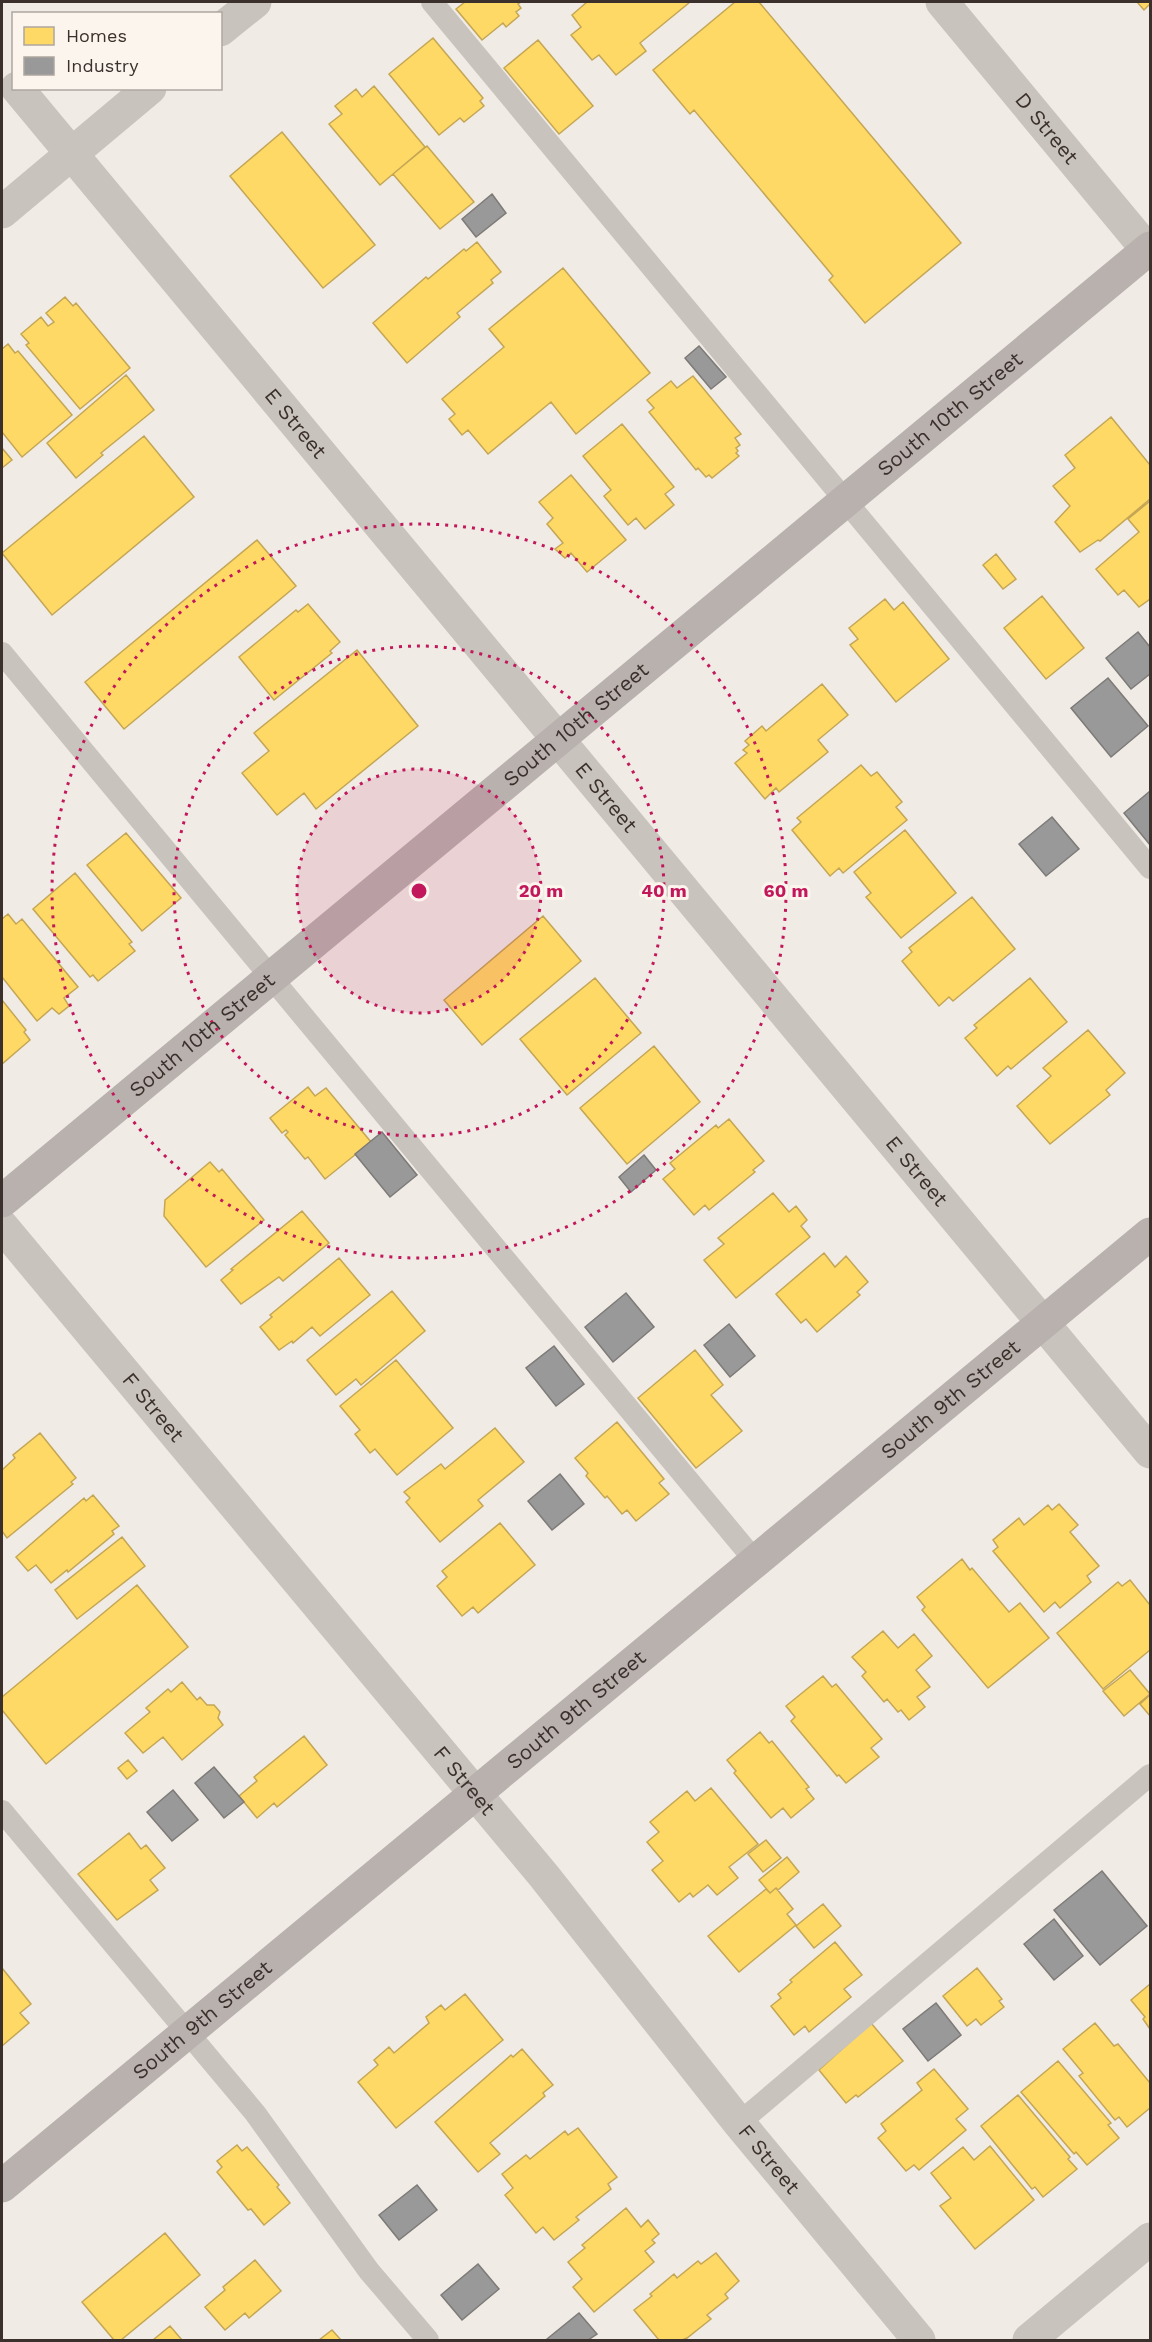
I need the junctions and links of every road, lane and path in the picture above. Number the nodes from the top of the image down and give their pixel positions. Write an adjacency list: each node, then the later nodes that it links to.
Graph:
1 (255, 2): 4 (street)
2 (432, 2): 12 (lane)
3 (942, 2): 11 (street, D Street)
4 (222, 28)
5 (2, 70): 6 (street)
6 (12, 82)
7 (19, 90): 9 (street, E Street)
8 (148, 90): 9 (street)
9 (71, 154): 10 (street); 14 (street, E Street)
10 (2, 212)
11 (1150, 250): 12 (main road, South 10th Street)
12 (846, 501): 14 (main road, South 10th Street); 15 (lane)
13 (2, 653): 16 (lane)
14 (557, 740): 16 (main road, South 10th Street); 20 (street, E Street)
15 (1150, 868)
16 (272, 978): 17 (main road, South 10th Street); 22 (lane)
17 (2, 1201)
18 (2, 1226): 24 (street, F Street)
19 (1150, 1234): 20 (main road, South 9th Street)
20 (1043, 1323): 21 (street, E Street); 22 (main road, South 9th Street)
21 (1150, 1452)
22 (756, 1562): 24 (main road, South 9th Street)
23 (1150, 1774): 27 (lane)
24 (476, 1794): 26 (main road, South 9th Street); 27 (street, F Street)
25 (2, 1811): 26 (lane)
26 (187, 2033): 28 (main road, South 9th Street); 30 (lane)
27 (739, 2123): 31 (street, F Street)
28 (2, 2186)
29 (1150, 2240): 32 (street)
30 (428, 2340)
31 (919, 2340)
32 (1029, 2340)

